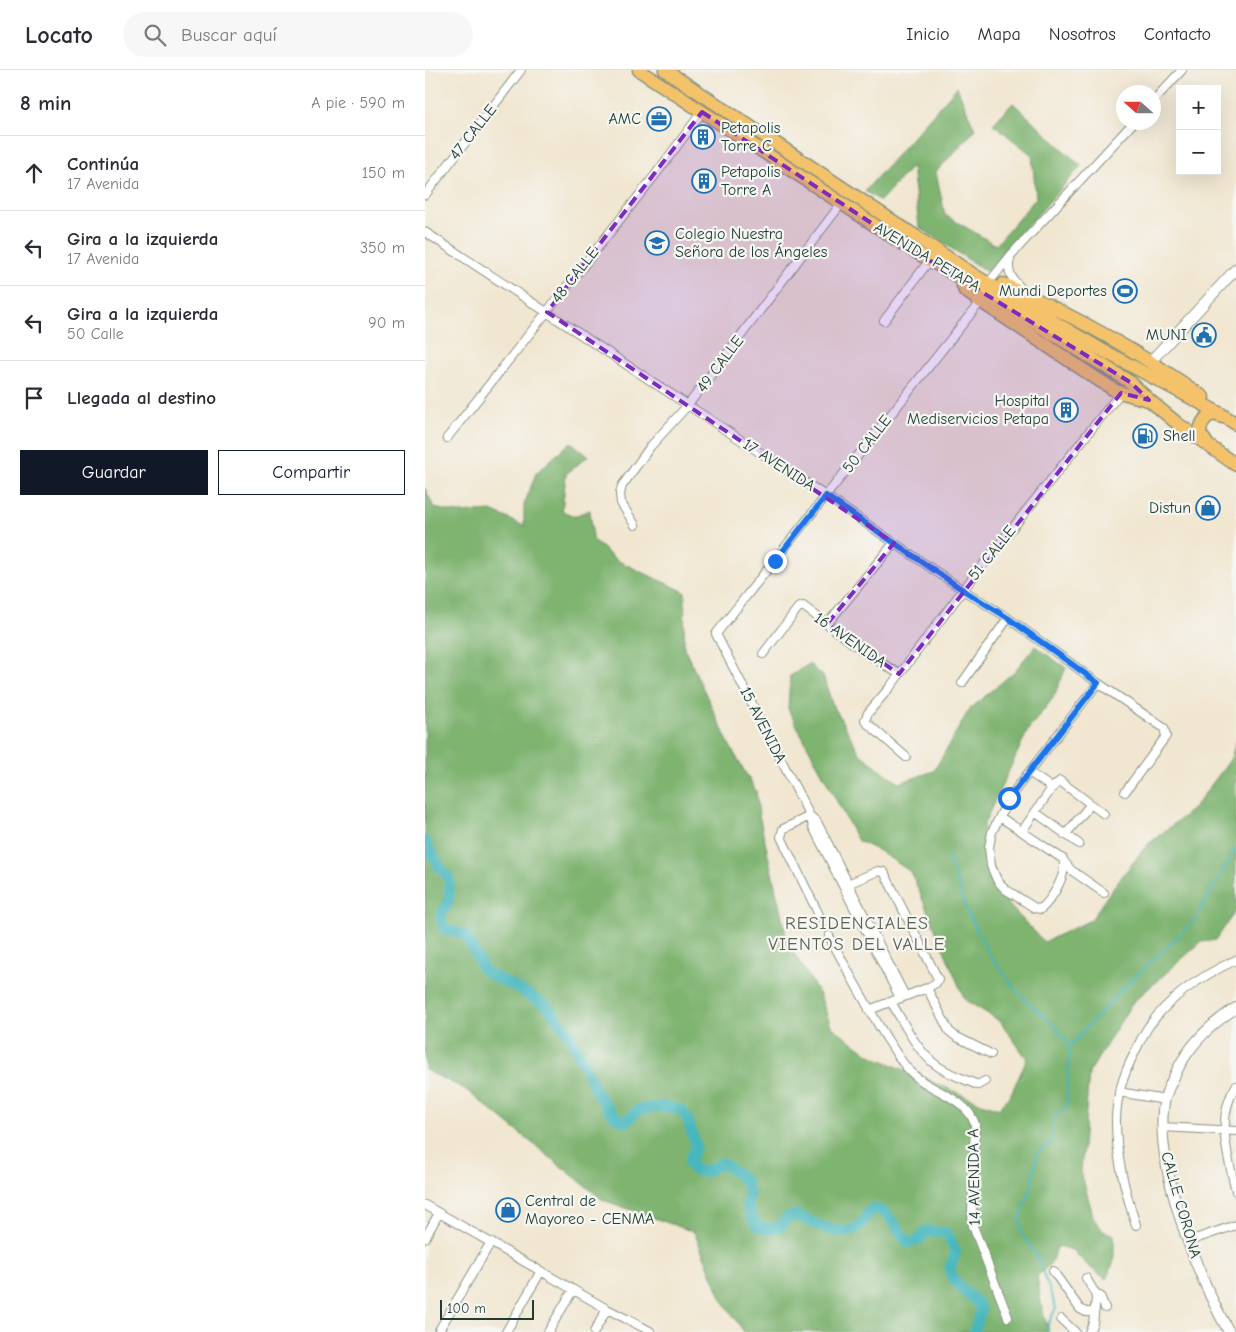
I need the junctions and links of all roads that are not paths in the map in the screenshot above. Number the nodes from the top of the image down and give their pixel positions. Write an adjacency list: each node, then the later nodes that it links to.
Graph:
1 (521, 70): 9 (street, 47 CALLE)
2 (639, 70): 7 (main road, AVENIDA PETAPA)
3 (665, 70): 6 (main road, AVENIDA PETAPA)
4 (1182, 70): 5 (street)
5 (1161, 92)
6 (711, 100): 7 (main road); 15 (main road, AVENIDA PETAPA)
7 (702, 112): 10 (main road, AVENIDA PETAPA); 20 (street, 48 CALLE)
8 (1127, 130): 12 (street)
9 (425, 195)
10 (841, 204): 13 (main road, AVENIDA PETAPA); 26 (street, 49 CALLE)
11 (425, 232): 20 (street, 17 AVENIDA)
12 (1011, 255): 17 (street); 18 (street)
13 (929, 261): 16 (main road, AVENIDA PETAPA); 21 (street)
14 (1236, 269): 22 (street)
15 (977, 277): 17 (main road); 27 (main road, AVENIDA PETAPA)
16 (960, 278): 19 (main road); 24 (main road); 25 (main road, AVENIDA PETAPA)
17 (991, 280): 18 (main road); 23 (main road)
18 (1028, 295): 22 (main road)
19 (981, 301): 24 (main road); 32 (street, 50 CALLE)
20 (547, 312): 26 (street, 17 AVENIDA); 29 (street, 48 CALLE)
21 (884, 321)
22 (1150, 362): 27 (main road)
23 (1134, 365)
24 (1123, 386): 25 (main road); 35 (street, 51 CALLE)
25 (1149, 400): 30 (main road, AVENIDA PETAPA)
26 (688, 405): 32 (street, 17 AVENIDA); 33 (street, 49 CALLE)
27 (1221, 414): 28 (main road, AVENIDA PETAPA)
28 (1235, 423): 30 (main road)
29 (447, 438)
30 (1216, 451): 31 (main road, AVENIDA PETAPA)
31 (1236, 465)
32 (826, 496): 34 (street, 17 AVENIDA); 38 (street, 50 CALLE)
33 (635, 526)
34 (894, 543): 35 (street, 17 AVENIDA); 37 (street)
35 (963, 590): 36 (street, 17 AVENIDA); 40 (street, 51 CALLE)
36 (1008, 618): 41 (street); 42 (street, 17 AVENIDA)
37 (827, 624): 39 (street, 16 AVENIDA); 40 (street, 16 AVENIDA)
38 (717, 634): 50 (street, 15 AVENIDA)
39 (763, 654)
40 (899, 674): 43 (street, 51 CALLE)
41 (962, 683)
42 (1098, 683): 44 (street); 46 (street, 17 AVENIDA)
43 (906, 756)
44 (1029, 772): 45 (street); 51 (street)
45 (1052, 788): 47 (street); 48 (street)
46 (1125, 792)
47 (1091, 804): 49 (street); 53 (street)
48 (1035, 812): 52 (street); 53 (street)
49 (1104, 814)
50 (810, 816): 56 (street, 15 AVENIDA); 58 (street)
51 (999, 817): 52 (street); 55 (street)
52 (1021, 831): 55 (street)
53 (1065, 835): 54 (street)
54 (1079, 844)
55 (1063, 859): 57 (street)
56 (846, 885): 61 (street); 62 (street, 15 AVENIDA)
57 (1104, 893)
58 (819, 917)
59 (829, 936): 65 (street, 14 AVENIDA A)
60 (1236, 960): 69 (street)
61 (927, 988): 62 (street); 66 (street)
62 (902, 997): 63 (street)
63 (891, 1002): 65 (street); 67 (street)
64 (1236, 1008): 70 (street, CALLE CORONA)
65 (869, 1010): 90 (street, 14 AVENIDA A)
66 (991, 1054)
67 (985, 1082)
68 (1236, 1086): 72 (street)
69 (1119, 1092): 70 (street); 77 (street)
70 (1165, 1100): 71 (street, CALLE CORONA)
71 (1162, 1127): 72 (street); 80 (street, CALLE CORONA)
72 (1224, 1130): 73 (street); 74 (street)
73 (1236, 1131)
74 (1236, 1191)
75 (425, 1205): 76 (street)
76 (439, 1213): 79 (street); 81 (street)
77 (1136, 1225)
78 (1236, 1225): 80 (street)
79 (425, 1238)
80 (1189, 1241): 99 (street, CALLE CORONA)
81 (491, 1242): 82 (street); 93 (street)
82 (541, 1271): 85 (street); 94 (street)
83 (1053, 1271): 89 (street)
84 (1086, 1278): 86 (street)
85 (573, 1290): 88 (street); 95 (street)
86 (1096, 1296): 87 (street); 89 (street)
87 (1105, 1308)
88 (607, 1309): 92 (street); 96 (street)
89 (1093, 1312): 98 (street)
90 (1009, 1317)
91 (1061, 1319): 97 (street)
92 (650, 1331)
93 (438, 1332)
94 (506, 1332)
95 (548, 1332)
96 (594, 1332)
97 (1075, 1332)
98 (1089, 1332)
99 (1229, 1332)

